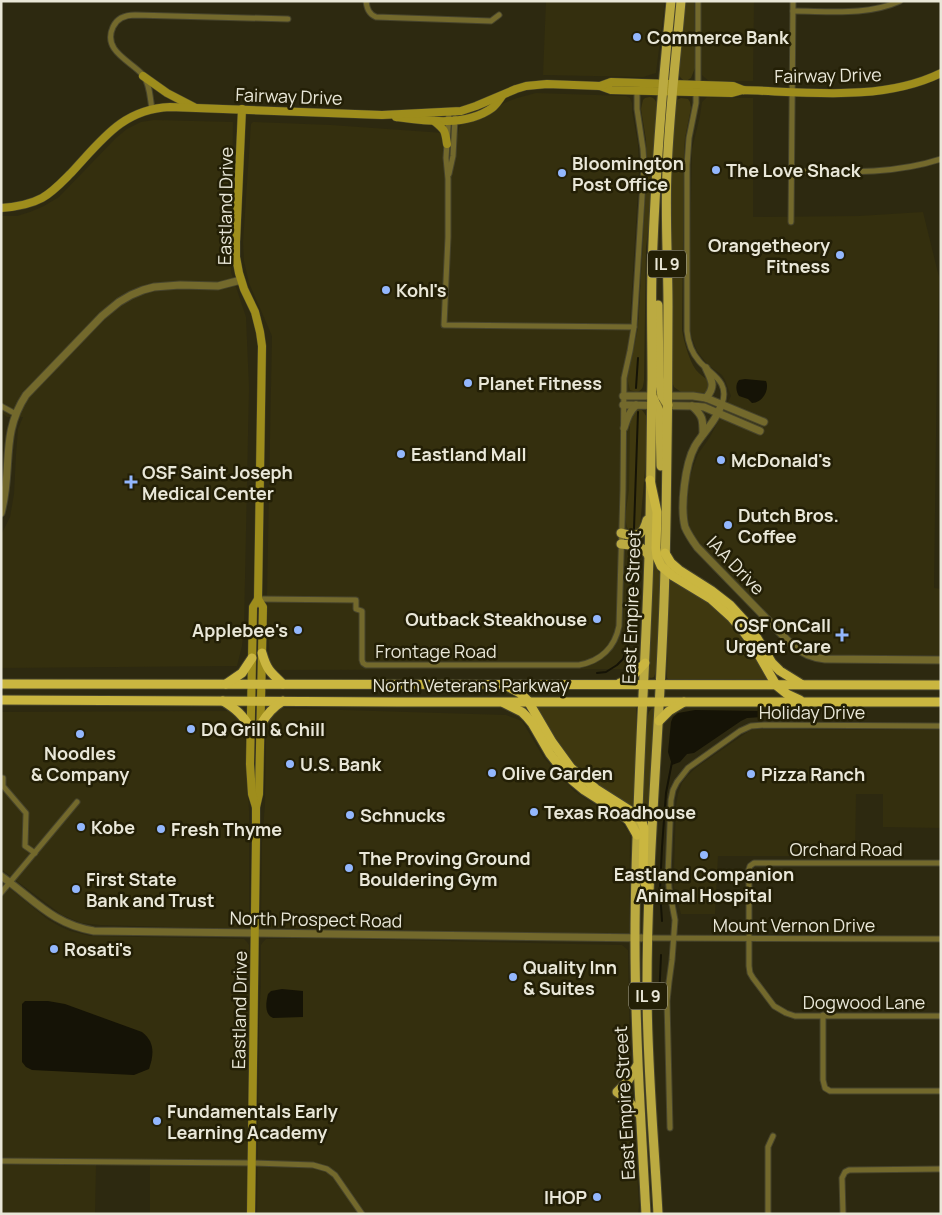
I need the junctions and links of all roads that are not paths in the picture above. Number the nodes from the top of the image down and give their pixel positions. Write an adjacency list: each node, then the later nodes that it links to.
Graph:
1 (366, 1): 8 (street)
2 (671, 1): 13 (main road, East Empire Street / IL 9)
3 (681, 1): 14 (main road, East Empire Street / IL 9)
4 (698, 1): 15 (street)
5 (793, 1): 7 (street)
6 (900, 1): 7 (street)
7 (793, 11): 17 (street)
8 (499, 15)
9 (288, 19): 11 (street)
10 (941, 73): 17 (main road, Fairway Drive)
11 (143, 76): 19 (main road); 20 (street)
12 (600, 86): 13 (main road, Fairway Drive); 16 (main road, Fairway Drive); 18 (main road, Fairway Drive)
13 (663, 87): 14 (main road, Fairway Drive); 16 (main road, Fairway Drive); 32 (main road, East Empire Street / IL 9)
14 (673, 88): 15 (main road, Fairway Drive); 37 (main road, East Empire Street / IL 9)
15 (697, 89): 17 (main road, Fairway Drive); 35 (street)
16 (637, 91): 34 (street)
17 (793, 92): 28 (street)
18 (503, 94): 22 (main road, Fairway Drive); 24 (main road, Fairway Drive)
19 (195, 108): 20 (main road, Fairway Drive); 21 (main road, Fairway Drive)
20 (152, 109): 30 (main road, Fairway Drive)
21 (242, 109): 23 (main road, Fairway Drive); 33 (main road, Eastland Drive)
22 (452, 112): 23 (main road, Fairway Drive); 24 (street)
23 (382, 114): 25 (main road, Fairway Drive)
24 (452, 120): 25 (main road, Fairway Drive); 26 (street); 29 (street)
25 (434, 121): 26 (main road)
26 (446, 144): 29 (street)
27 (941, 159): 28 (street)
28 (792, 171): 31 (street)
29 (448, 179): 34 (street)
30 (1, 208)
31 (791, 222)
32 (652, 273): 37 (main road); 39 (main road, East Empire Street / IL 9)
33 (241, 280): 46 (street); 61 (main road, Eastland Drive)
34 (634, 327): 36 (street)
35 (706, 368): 38 (street); 40 (street)
36 (623, 396): 39 (street); 41 (street)
37 (665, 396): 38 (street); 39 (street); 44 (main road, East Empire Street / IL 9)
38 (706, 398): 40 (street)
39 (653, 402): 42 (street); 44 (street); 52 (main road, East Empire Street / IL 9); 53 (main road)
40 (722, 404): 47 (street); 48 (street)
41 (623, 405): 42 (street); 49 (street)
42 (636, 405): 49 (street)
43 (1, 406): 46 (street)
44 (668, 406): 45 (street); 53 (main road, East Empire Street / IL 9)
45 (692, 406): 47 (street); 51 (street)
46 (14, 413): 55 (street)
47 (718, 413): 50 (street); 51 (street)
48 (764, 422)
49 (624, 428): 56 (street)
50 (760, 431)
51 (703, 434): 64 (street, IAA Drive)
52 (650, 480): 54 (main road, East Empire Street / IL 9); 60 (highway)
53 (666, 492): 58 (main road, East Empire Street / IL 9)
54 (650, 508): 56 (main road); 59 (main road, East Empire Street / IL 9)
55 (1, 513)
56 (621, 533): 57 (street)
57 (621, 544): 59 (main road); 61 (street, Frontage Road)
58 (666, 553): 60 (main road, East Empire Street / IL 9); 76 (highway)
59 (649, 556): 65 (main road, East Empire Street / IL 9)
60 (665, 571): 74 (main road, East Empire Street / IL 9); 75 (highway)
61 (258, 599): 62 (main road, Eastland Drive); 63 (main road, Eastland Drive)
62 (262, 654): 69 (main road, Eastland Drive); 70 (highway)
63 (252, 658): 67 (highway); 68 (main road, Eastland Drive)
64 (941, 660)
65 (645, 663): 72 (highway); 73 (main road, East Empire Street / IL 9)
66 (1, 684): 67 (highway, North Veterans Parkway)
67 (226, 684): 68 (highway, North Veterans Parkway)
68 (252, 684): 69 (highway, North Veterans Parkway); 80 (main road, Eastland Drive)
69 (262, 684): 70 (highway, North Veterans Parkway); 81 (main road, Eastland Drive)
70 (283, 684): 71 (highway, North Veterans Parkway)
71 (502, 684): 72 (highway, North Veterans Parkway); 84 (highway)
72 (617, 684): 73 (highway, North Veterans Parkway)
73 (644, 684): 74 (highway, North Veterans Parkway); 85 (main road, East Empire Street / IL 9)
74 (661, 684): 75 (highway, North Veterans Parkway); 86 (main road, East Empire Street / IL 9)
75 (776, 685): 76 (highway, North Veterans Parkway); 88 (highway)
76 (801, 685): 77 (highway, North Veterans Parkway)
77 (941, 685)
78 (1, 700): 79 (highway, North Veterans Parkway)
79 (223, 700): 80 (highway, North Veterans Parkway); 93 (highway)
80 (252, 700): 81 (highway, North Veterans Parkway); 93 (main road, Eastland Drive)
81 (261, 700): 82 (highway, North Veterans Parkway); 91 (main road, Eastland Drive)
82 (283, 700): 83 (highway, North Veterans Parkway); 91 (highway)
83 (499, 701): 84 (highway, North Veterans Parkway); 98 (highway)
84 (528, 701): 85 (highway, North Veterans Parkway); 97 (highway)
85 (644, 701): 86 (highway, North Veterans Parkway); 97 (main road, East Empire Street / IL 9)
86 (660, 701): 87 (highway, North Veterans Parkway); 90 (main road, East Empire Street / IL 9)
87 (686, 701): 88 (highway, North Veterans Parkway); 90 (highway)
88 (802, 702): 89 (highway, North Veterans Parkway)
89 (941, 702)
90 (659, 721): 105 (main road, East Empire Street / IL 9)
91 (261, 724): 96 (main road, Eastland Drive)
92 (941, 726): 109 (street, Holiday Drive)
93 (251, 729): 96 (main road, Eastland Drive)
94 (1, 778): 99 (street)
95 (77, 802): 99 (street)
96 (256, 807): 106 (main road, Eastland Drive)
97 (637, 815): 98 (main road, East Empire Street / IL 9); 105 (highway)
98 (637, 835): 107 (main road, East Empire Street / IL 9)
99 (34, 853): 103 (street)
100 (941, 863): 101 (street, Orchard Road)
101 (751, 865): 110 (street, Dogwood Lane)
102 (1, 876): 103 (street, North Prospect Road)
103 (10, 882): 104 (street); 106 (street, North Prospect Road)
104 (1, 893)
105 (650, 894): 108 (main road, East Empire Street / IL 9)
106 (255, 933): 107 (street, North Prospect Road); 120 (main road, Eastland Drive)
107 (635, 938): 108 (street, North Prospect Road); 114 (main road, East Empire Street / IL 9)
108 (648, 938): 109 (street, Mount Vernon Drive); 125 (main road, East Empire Street / IL 9)
109 (674, 938): 110 (street, Mount Vernon Drive); 117 (street)
110 (749, 939): 111 (street, Mount Vernon Drive); 112 (street, Dogwood Lane)
111 (941, 939)
112 (823, 1015): 113 (street, Dogwood Lane); 115 (street)
113 (941, 1016)
114 (637, 1066): 116 (main road, East Empire Street / IL 9); 116 (main road)
115 (941, 1091)
116 (640, 1115): 122 (main road, East Empire Street / IL 9)
117 (670, 1128)
118 (773, 1136): 126 (street)
119 (1, 1161): 120 (street)
120 (252, 1163): 123 (main road, Eastland Drive); 124 (street)
121 (941, 1169): 127 (street)
122 (645, 1212)
123 (252, 1214)
124 (362, 1214)
125 (658, 1214)
126 (768, 1214)
127 (844, 1214)

